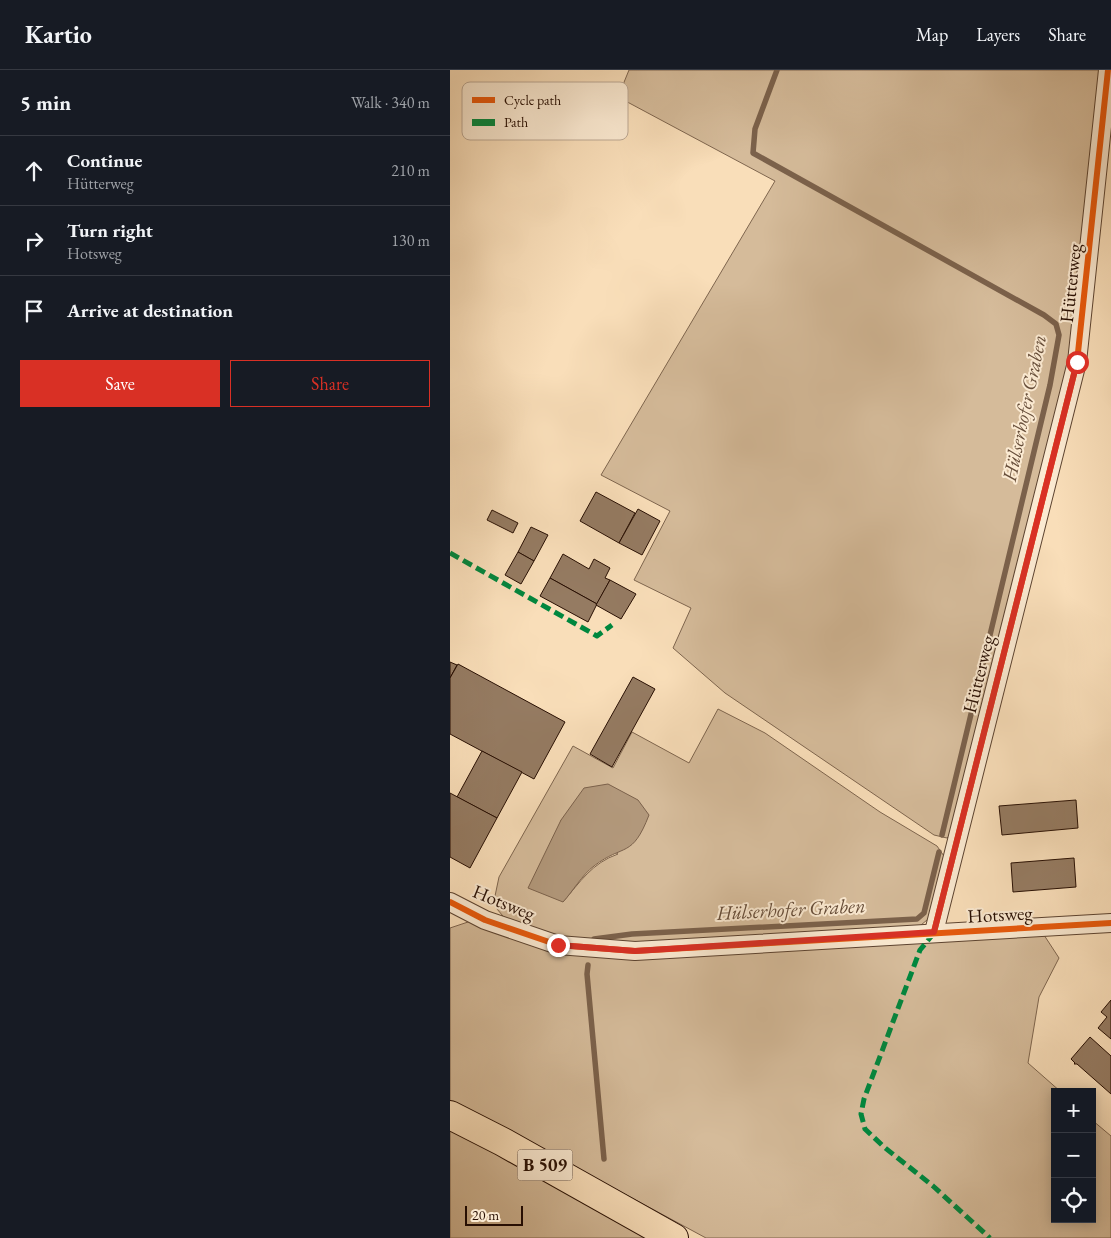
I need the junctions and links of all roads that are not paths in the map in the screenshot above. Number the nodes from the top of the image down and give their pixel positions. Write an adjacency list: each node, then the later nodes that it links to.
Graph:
1 (1108, 70): 4 (street, Hütterweg)
2 (450, 902): 4 (street, Hotsweg)
3 (1111, 923): 4 (street, Hotsweg)
4 (934, 932)
5 (450, 1115): 6 (main road, B 509)
6 (674, 1238)

